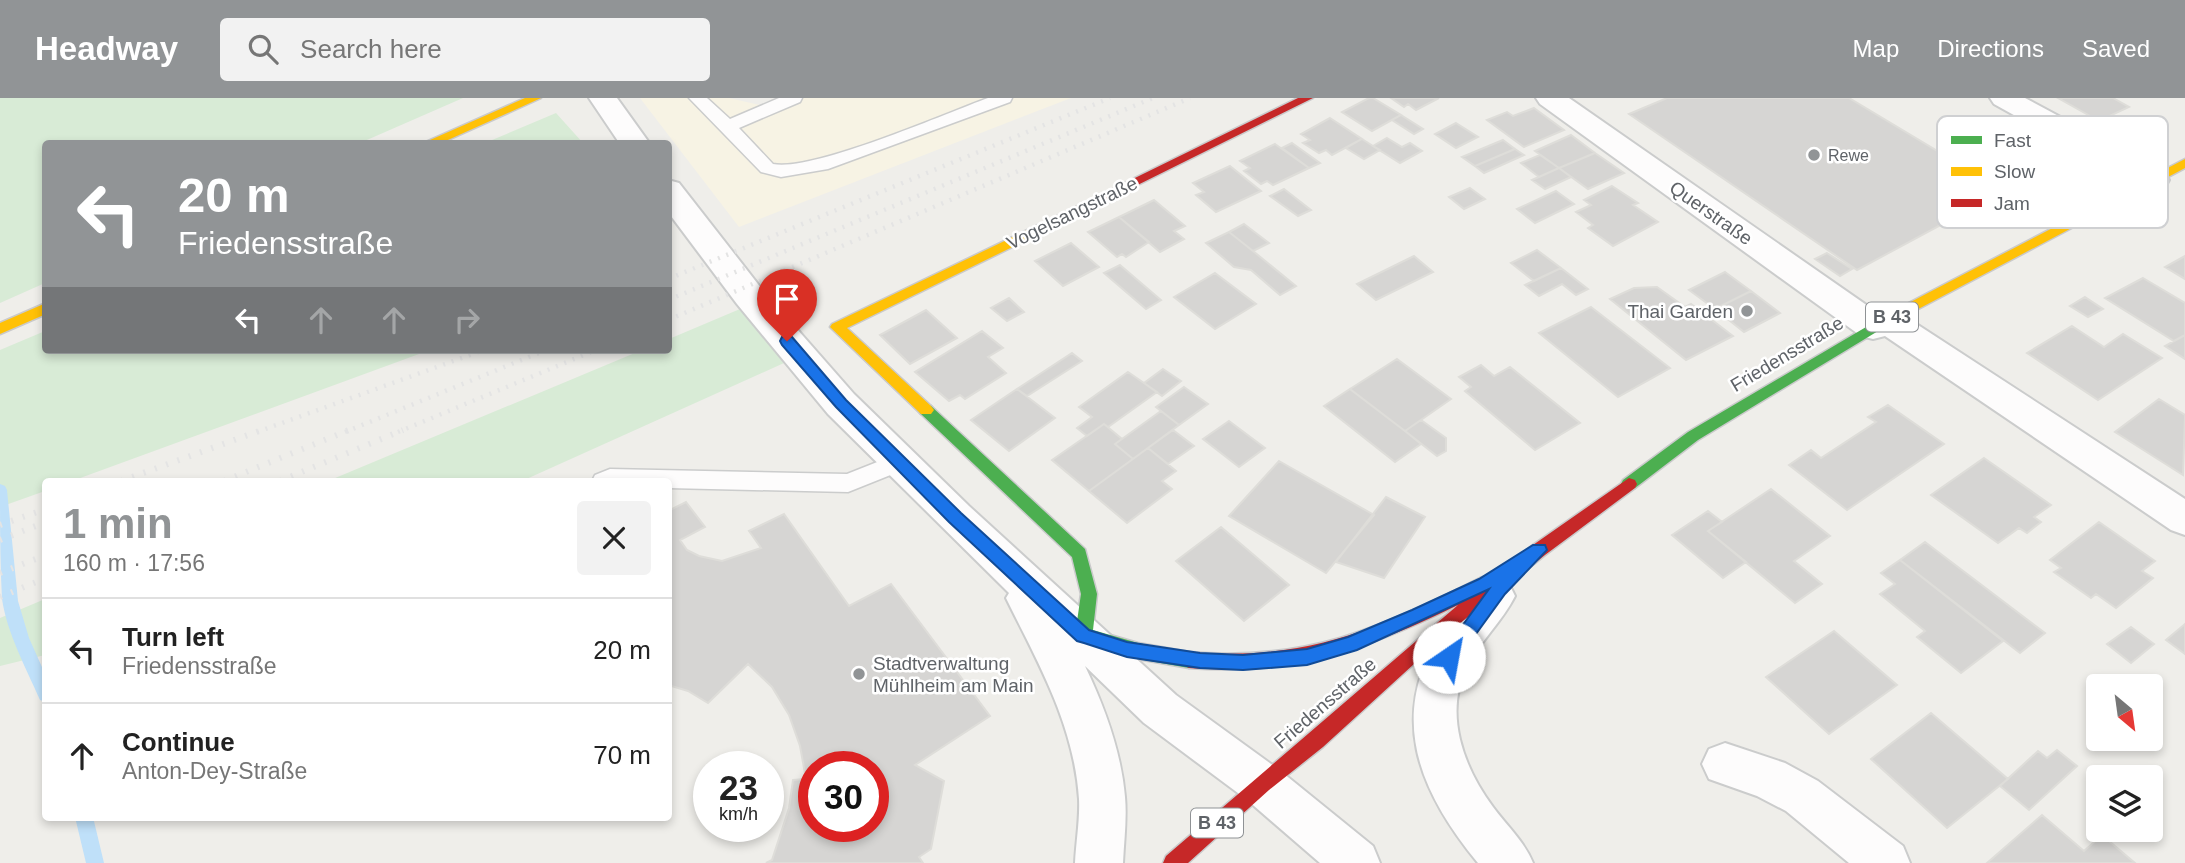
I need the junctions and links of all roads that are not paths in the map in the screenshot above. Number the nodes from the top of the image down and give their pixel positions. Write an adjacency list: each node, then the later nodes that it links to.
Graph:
1 (535, 98): 11 (main road)
2 (697, 98): 10 (lane)
3 (794, 98): 10 (lane)
4 (1004, 98): 10 (lane)
5 (1307, 98): 25 (main road, Vogelsangstraße)
6 (1550, 98): 18 (street, Querstraße)
7 (2004, 98): 9 (street)
8 (612, 100): 12 (street)
9 (2037, 116)
10 (728, 126)
11 (435, 140)
12 (633, 140)
13 (2185, 163): 14 (main road, Friedensstraße / B 43)
14 (2168, 172)
15 (672, 195): 20 (street)
16 (2062, 228): 18 (main road, Friedensstraße / B 43)
17 (42, 310): 19 (main road)
18 (1879, 324): 22 (street, Querstraße); 23 (main road, Friedensstraße / B 43)
19 (0, 328)
20 (900, 462): 21 (lane); 24 (street)
21 (672, 479)
22 (2185, 519)
23 (1539, 550): 25 (main road, Friedensstraße); 27 (main road, Friedensstraße / B 43); 31 (street)
24 (1008, 566): 25 (street); 28 (street)
25 (1084, 635): 27 (street)
26 (1725, 764): 32 (street)
27 (1262, 785): 29 (main road, Friedensstraße / B 43); 30 (street)
28 (1099, 863)
29 (1173, 863)
30 (1356, 863)
31 (1509, 863)
32 (1886, 863)

